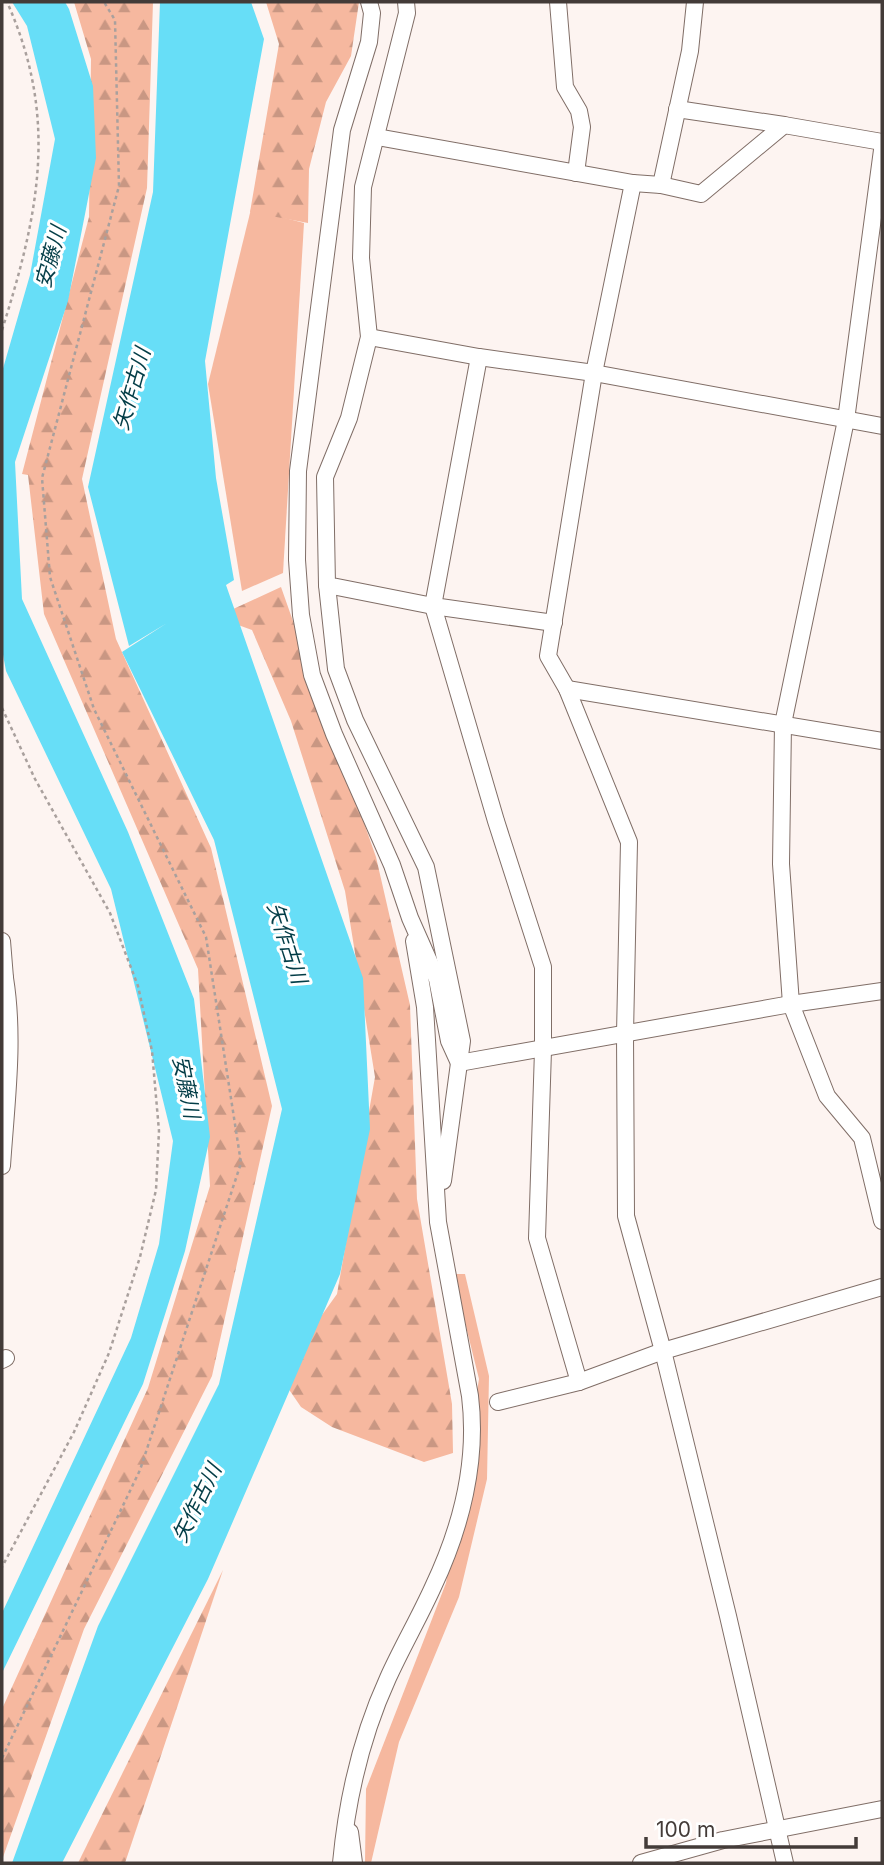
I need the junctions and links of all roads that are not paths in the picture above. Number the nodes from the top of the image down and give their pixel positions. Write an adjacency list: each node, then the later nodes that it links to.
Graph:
1 (369, 2): 24 (street)
2 (406, 2): 7 (street)
3 (558, 2): 10 (street)
4 (695, 2): 5 (street)
5 (677, 110): 6 (street); 12 (street)
6 (784, 125): 8 (street); 12 (street)
7 (377, 137): 10 (street); 13 (street)
8 (882, 142)
9 (882, 150): 16 (street)
10 (576, 173): 11 (street)
11 (633, 183): 12 (street); 15 (street)
12 (662, 185)
13 (369, 337): 14 (street); 18 (street)
14 (479, 357): 15 (street); 19 (street)
15 (594, 373): 16 (street); 20 (street)
16 (846, 420): 17 (street); 22 (street)
17 (882, 426)
18 (327, 585): 19 (street); 31 (street)
19 (433, 606): 20 (street); 30 (street)
20 (554, 623): 21 (street)
21 (567, 689): 22 (street); 29 (street)
22 (783, 724): 23 (street); 28 (street)
23 (882, 741)
24 (410, 918): 31 (street); 35 (street)
25 (2, 941): 26 (street)
26 (3, 978): 32 (street)
27 (882, 991): 28 (street)
28 (791, 1004): 29 (street); 34 (street)
29 (625, 1034): 30 (street); 37 (street)
30 (543, 1050): 31 (street); 38 (street)
31 (459, 1063): 35 (street)
32 (3, 1123): 33 (street)
33 (2, 1166)
34 (882, 1221)
35 (438, 1222): 40 (street)
36 (882, 1287): 37 (street)
37 (663, 1351): 38 (street); 42 (street)
38 (579, 1382): 39 (street)
39 (498, 1402)
40 (346, 1809): 43 (street); 44 (street)
41 (882, 1809): 42 (street)
42 (778, 1830): 45 (street); 46 (street)
43 (341, 1863)
44 (354, 1863)
45 (641, 1863)
46 (785, 1863)

